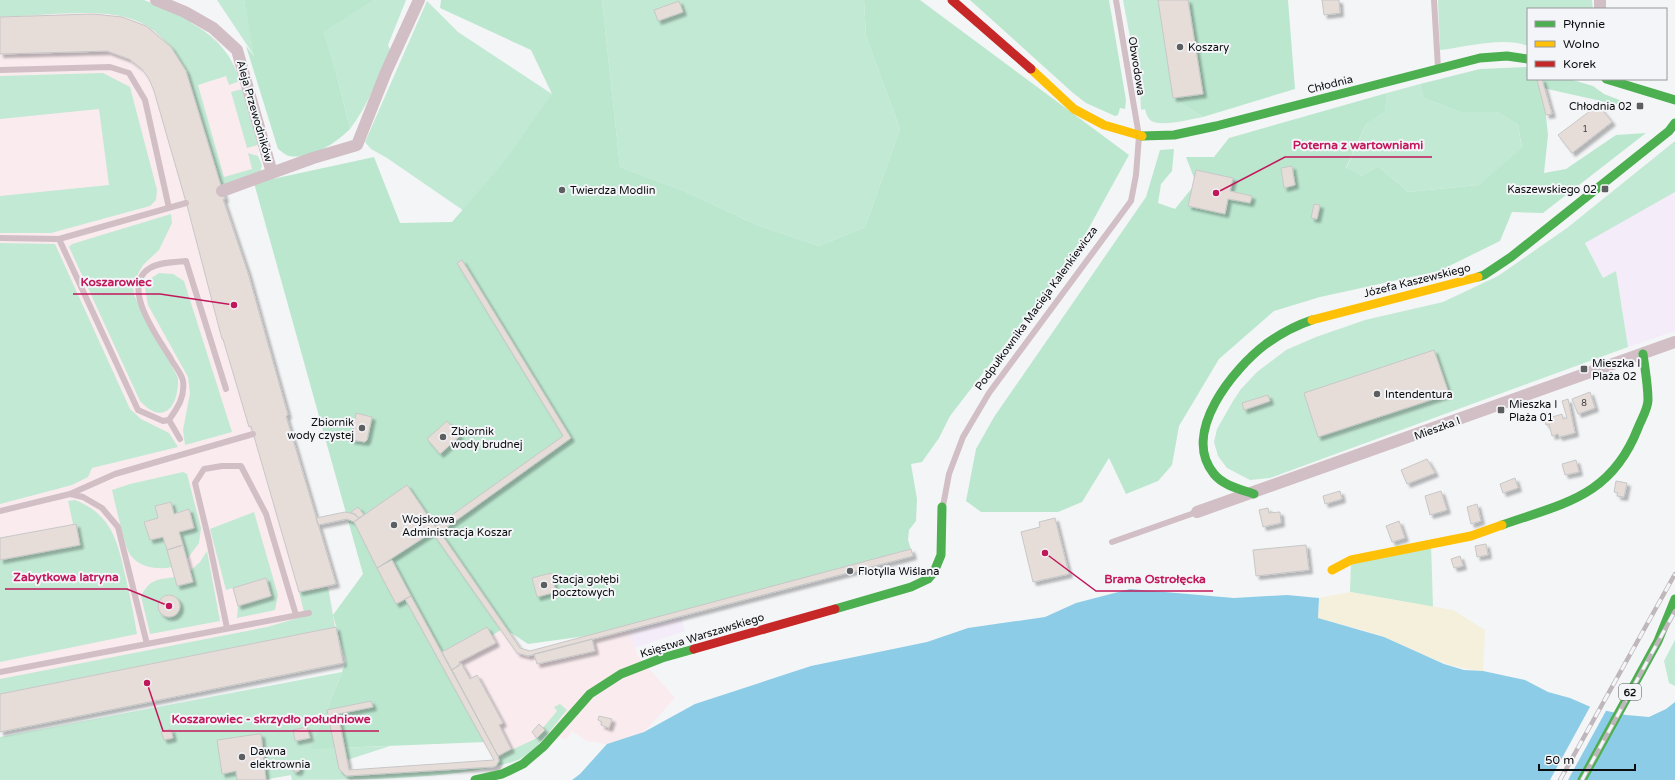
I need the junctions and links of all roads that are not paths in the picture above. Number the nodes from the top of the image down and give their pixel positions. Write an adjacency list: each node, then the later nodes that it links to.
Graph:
1 (156, 0): 13 (street, Aleja Przewodników)
2 (419, 0): 13 (street)
3 (952, 0): 12 (street, Chłodnia)
4 (1116, 0): 12 (lane, Obwodowa)
5 (1434, 0): 7 (lane)
6 (1527, 59): 7 (street, Chłodnia)
7 (1438, 69): 12 (street, Chłodnia)
8 (0, 70): 16 (lane)
9 (1609, 80): 10 (street)
10 (1675, 100)
11 (1675, 123): 26 (street, Józefa Kaszewskiego)
12 (1139, 136): 27 (lane, Podpułkownika Macieja Kalenkiewicza)
13 (272, 173): 14 (street)
14 (222, 191)
15 (186, 203): 16 (lane)
16 (169, 208): 18 (lane)
17 (0, 238): 18 (lane)
18 (59, 239): 22 (lane)
19 (1675, 342): 20 (street, Mieszka I)
20 (1643, 354): 26 (street, Mieszka I); 32 (street)
21 (226, 389): 22 (lane)
22 (169, 420): 24 (lane)
23 (253, 434): 25 (lane)
24 (180, 439)
25 (70, 494): 28 (lane); 37 (lane)
26 (1254, 494): 29 (street, Mieszka I)
27 (942, 507): 31 (street, Podpułkownika Macieja Kalenkiewicza)
28 (0, 511)
29 (1197, 512): 30 (lane)
30 (1112, 542)
31 (938, 566): 39 (street, Księstwa Warszawskiego)
32 (1332, 570)
33 (1675, 599): 40 (street, 62)
34 (309, 613): 35 (lane)
35 (296, 615): 36 (lane); 36 (lane)
36 (227, 628): 37 (lane)
37 (147, 644): 38 (lane)
38 (0, 672)
39 (475, 780)
40 (1582, 780)

